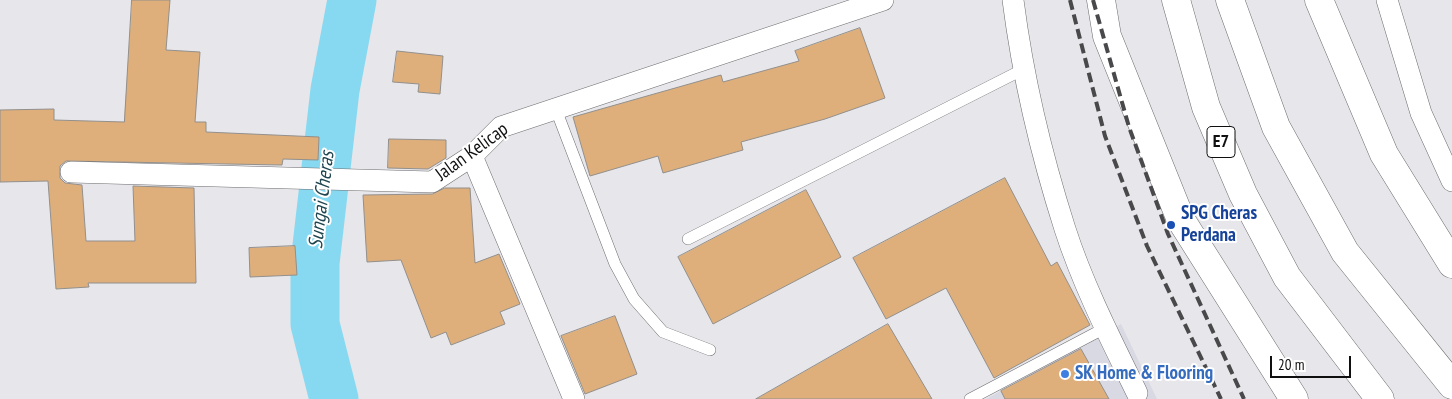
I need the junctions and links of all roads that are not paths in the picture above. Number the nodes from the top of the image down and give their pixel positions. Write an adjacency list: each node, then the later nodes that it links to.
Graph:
1 (883, 0): 9 (street, Jalan Kelicap)
2 (1013, 0): 8 (street)
3 (1101, 0): 21 (highway)
4 (1176, 0): 22 (highway, E7)
5 (1230, 0): 17 (highway)
6 (1319, 0): 14 (highway)
7 (1387, 0): 12 (street)
8 (1022, 70): 13 (lane); 15 (street)
9 (556, 107): 10 (street, Jalan Kelicap); 16 (lane)
10 (472, 156): 11 (street, Jalan Kelicap); 19 (street)
11 (70, 172)
12 (1452, 180)
13 (688, 239)
14 (1452, 264)
15 (1105, 328): 18 (street); 20 (lane)
16 (710, 350)
17 (1452, 385)
18 (1137, 392)
19 (574, 399)
20 (970, 399)
21 (1294, 399)
22 (1380, 399)

